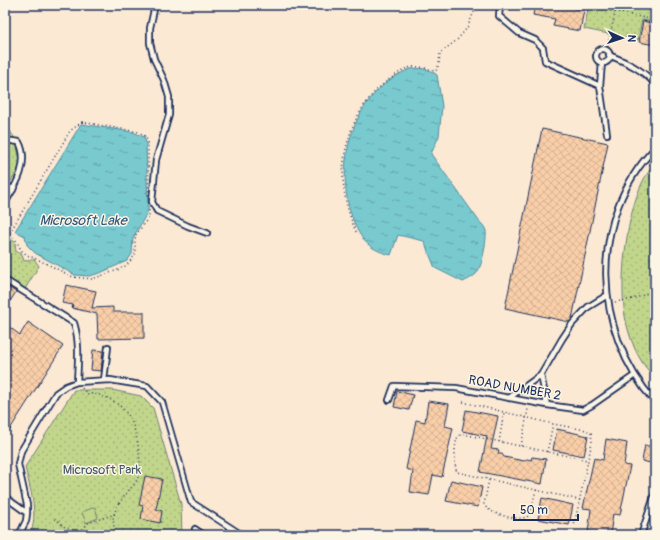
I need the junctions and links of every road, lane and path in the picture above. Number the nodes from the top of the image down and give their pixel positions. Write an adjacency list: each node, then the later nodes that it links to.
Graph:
1 (155, 5): 22 (lane)
2 (477, 5): 21 (path)
3 (500, 5): 11 (lane)
4 (583, 5): 6 (path)
5 (617, 5): 6 (path)
6 (615, 12): 7 (path); 8 (path)
7 (655, 20)
8 (608, 53): 9 (lane); 9 (lane); 10 (lane)
9 (602, 63): 11 (lane)
10 (655, 84)
11 (600, 86): 12 (lane)
12 (607, 134)
13 (5, 140): 18 (lane)
14 (655, 148): 15 (lane)
15 (646, 157): 16 (path); 26 (lane)
16 (655, 176)
17 (5, 184): 18 (lane)
18 (13, 190): 19 (lane)
19 (5, 202)
20 (5, 232): 23 (path)
21 (356, 232)
22 (207, 233)
23 (9, 234): 23 (path)
24 (5, 280): 32 (lane)
25 (655, 287): 27 (path)
26 (606, 296): 27 (lane); 29 (lane)
27 (608, 303): 30 (lane)
28 (108, 347): 31 (lane)
29 (541, 375): 33 (lane); 38 (lane)
30 (635, 375): 37 (lane); 38 (lane, ROAD NUMBER 2)
31 (104, 380): 32 (lane); 61 (lane)
32 (77, 382): 51 (lane); 52 (path)
33 (509, 398): 34 (lane, ROAD NUMBER 2); 35 (lane, ROAD NUMBER 2)
34 (389, 400)
35 (530, 401): 38 (lane, ROAD NUMBER 2); 40 (path)
36 (463, 402): 39 (path)
37 (655, 402)
38 (548, 405)
39 (504, 412): 40 (path); 42 (path)
40 (527, 418): 41 (path); 43 (path)
41 (553, 424): 44 (path); 45 (path)
42 (499, 442): 43 (path); 46 (path)
43 (521, 446): 44 (path)
44 (547, 452): 45 (path)
45 (587, 460): 50 (path)
46 (490, 479): 47 (path); 47 (path)
47 (536, 490): 50 (path)
48 (655, 494): 62 (lane)
49 (5, 497): 51 (lane)
50 (580, 500): 54 (path)
51 (28, 513): 57 (lane)
52 (115, 514): 56 (path); 59 (path)
53 (55, 519): 56 (path)
54 (574, 526)
55 (195, 529): 60 (lane)
56 (79, 533): 58 (path)
57 (19, 535)
58 (80, 535)
59 (116, 535)
60 (204, 535)
61 (242, 535)
62 (642, 535)

